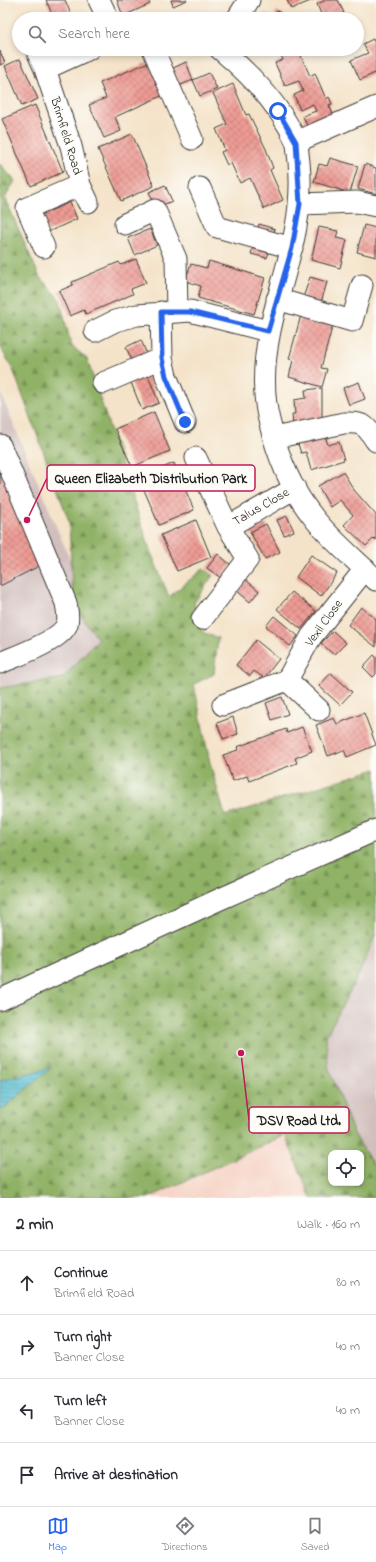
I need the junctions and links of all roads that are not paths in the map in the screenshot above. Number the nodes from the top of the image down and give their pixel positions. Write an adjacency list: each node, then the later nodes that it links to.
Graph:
1 (99, 0): 3 (street)
2 (249, 0): 4 (street)
3 (105, 12)
4 (241, 12)
5 (39, 56): 9 (street, Brimfield Road)
6 (74, 56): 9 (street)
7 (156, 56): 11 (street)
8 (228, 56): 12 (street)
9 (45, 69): 17 (street, Brimfield Road)
10 (376, 107): 12 (street)
11 (192, 139)
12 (296, 142): 14 (street)
13 (200, 188): 18 (street)
14 (300, 204): 15 (street); 18 (street)
15 (376, 206)
16 (125, 224): 21 (street)
17 (44, 247)
18 (292, 248): 20 (street)
19 (362, 285): 20 (street)
20 (278, 299): 23 (street)
21 (169, 312): 22 (street); 23 (street); 24 (street)
22 (95, 331)
23 (268, 331): 27 (street)
24 (162, 358): 25 (street); 26 (street)
25 (102, 383)
26 (185, 422)
27 (274, 438): 28 (street); 31 (street)
28 (376, 441)
29 (0, 445): 35 (street)
30 (196, 458): 32 (street, Talus Close)
31 (295, 488): 32 (street, Talus Close); 33 (street)
32 (228, 527): 34 (street, Talus Close)
33 (371, 574): 36 (street, Vexil Close)
34 (202, 619)
35 (0, 663)
36 (286, 680): 37 (street); 38 (street)
37 (223, 705)
38 (319, 710)
39 (376, 830): 40 (street)
40 (0, 1000)

